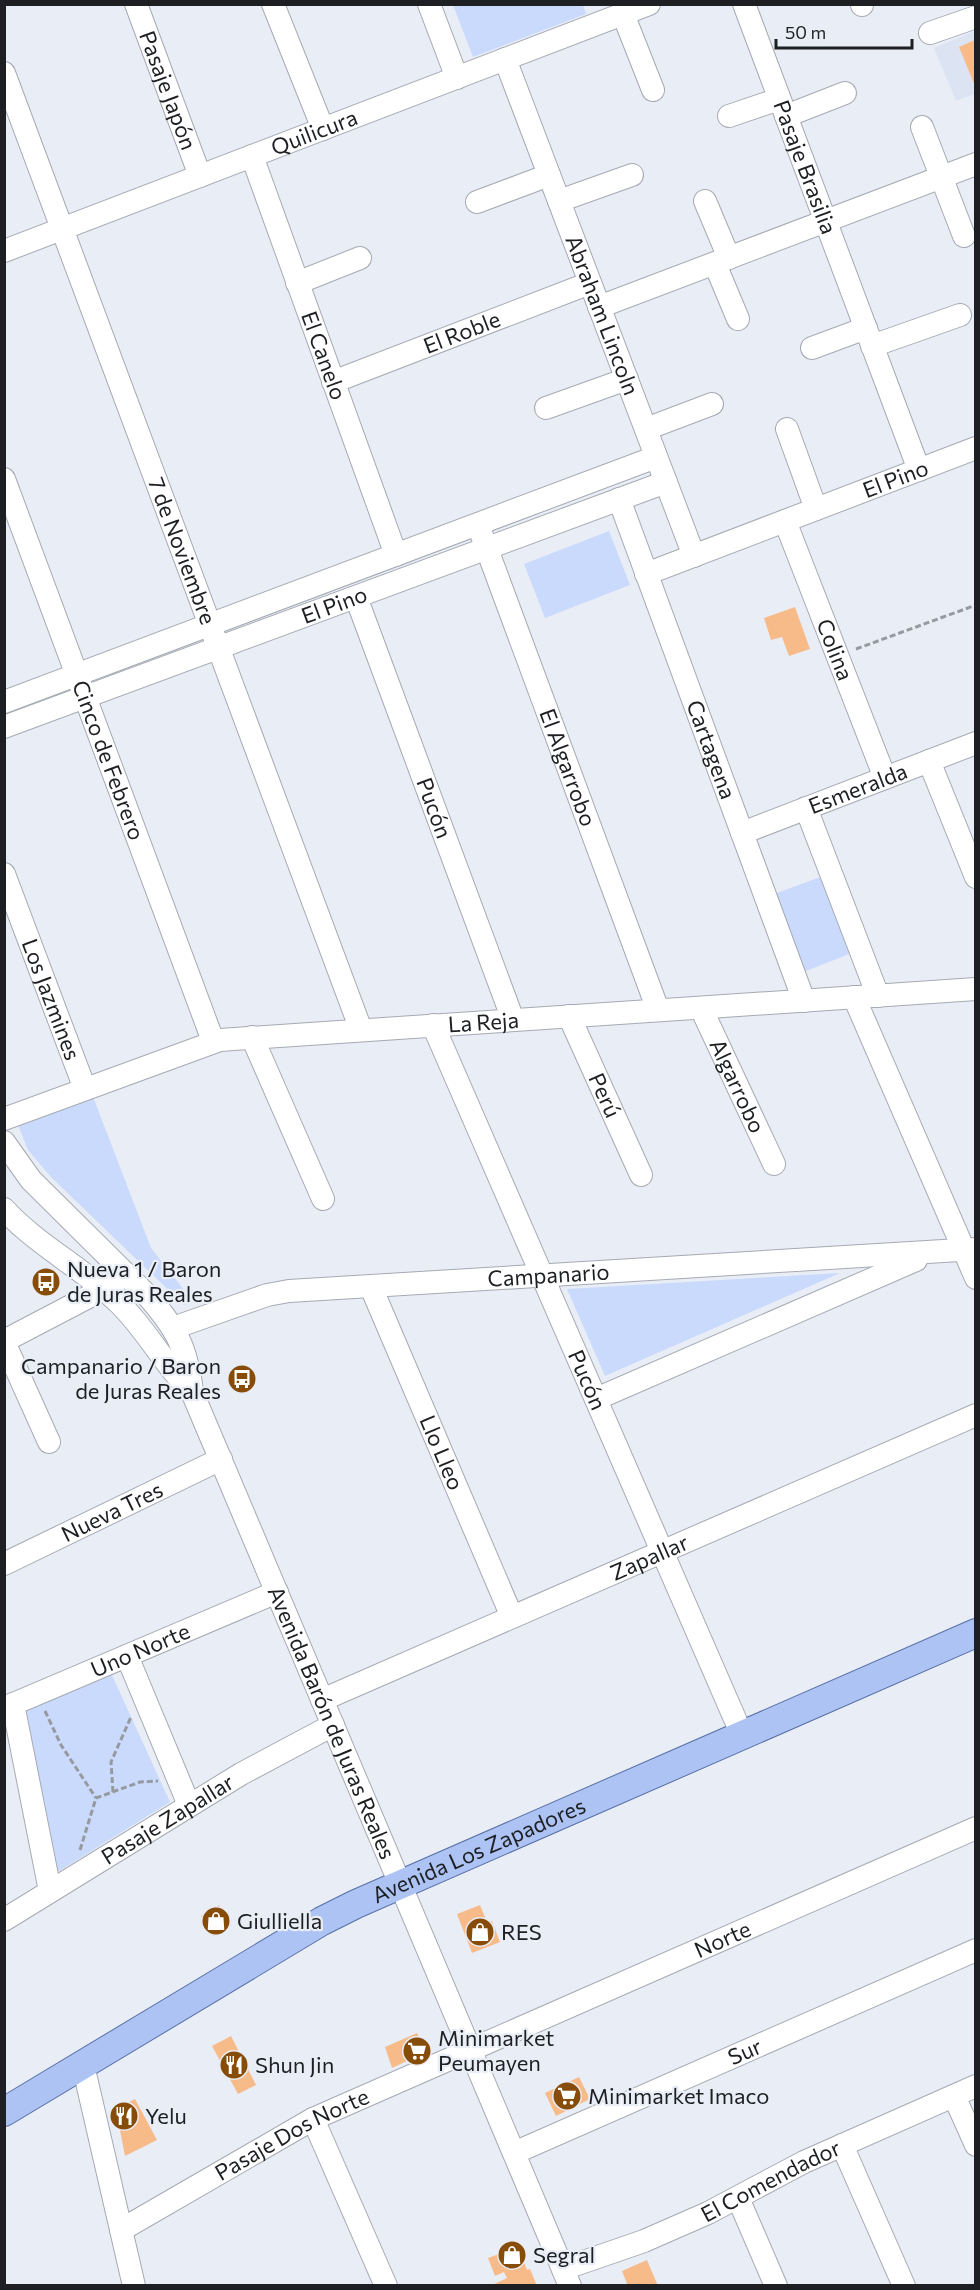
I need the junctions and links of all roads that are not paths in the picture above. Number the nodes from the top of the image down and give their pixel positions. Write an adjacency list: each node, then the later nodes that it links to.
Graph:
1 (136, 4): 23 (street, Pasaje Japón)
2 (273, 4): 18 (street)
3 (429, 4): 12 (street)
4 (648, 4): 7 (street, Quilicura)
5 (744, 4): 15 (street, Pasaje Brasilia)
6 (596, 14): 7 (street, Quilicura); 10 (street, Quilicura)
7 (623, 14): 13 (street)
8 (975, 17): 9 (street)
9 (930, 33)
10 (505, 59): 12 (street, Quilicura); 21 (street, Abraham Lincoln)
11 (4, 73): 29 (street, 7 de Noviembre)
12 (458, 78): 18 (street, Quilicura)
13 (653, 90)
14 (844, 93): 15 (street)
15 (783, 107): 16 (street); 28 (street, Pasaje Brasilia)
16 (729, 116)
17 (922, 127): 24 (street)
18 (323, 129): 19 (street, Quilicura)
19 (252, 156): 23 (street, Quilicura); 34 (street, El Canelo)
20 (975, 164): 24 (street)
21 (549, 175): 25 (street, Abraham Lincoln); 27 (street)
22 (632, 175): 25 (street)
23 (200, 176): 29 (street, Quilicura)
24 (941, 178): 28 (street); 30 (street)
25 (559, 201): 35 (street, Abraham Lincoln)
26 (705, 201): 33 (street)
27 (477, 202)
28 (826, 222): 33 (street); 39 (street, Pasaje Brasilia)
29 (62, 229): 31 (street, Quilicura); 61 (street, 7 de Noviembre)
30 (964, 236)
31 (4, 251)
32 (360, 258): 34 (street)
33 (722, 261): 36 (street); 38 (street)
34 (297, 283): 42 (street, El Canelo)
35 (590, 283): 36 (street, Abraham Lincoln); 42 (street, El Roble)
36 (599, 307): 41 (street, Abraham Lincoln)
37 (960, 315): 39 (street)
38 (738, 319)
39 (869, 337): 40 (street); 49 (street, Pasaje Brasilia)
40 (812, 348)
41 (627, 379): 44 (street); 45 (street, Abraham Lincoln)
42 (333, 382): 57 (street, El Canelo)
43 (712, 404): 45 (street)
44 (546, 408)
45 (646, 429): 48 (street, Abraham Lincoln)
46 (786, 429): 53 (street)
47 (975, 448): 49 (street, El Pino)
48 (656, 457): 51 (street, Abraham Lincoln); 55 (street, El Pino)
49 (919, 470): 53 (street, El Pino)
50 (4, 479): 63 (street, Cinco de Febrero)
51 (666, 482): 52 (street, El Pino); 58 (street, Abraham Lincoln)
52 (619, 499): 56 (street, El Pino); 59 (street, Cartagena)
53 (816, 509): 54 (street, El Pino)
54 (786, 521): 58 (street, El Pino); 69 (street, Colina)
55 (478, 524): 56 (street, El Algarrobo); 57 (street, El Pino)
56 (487, 548): 60 (street, El Pino); 79 (street, El Algarrobo)
57 (396, 555): 61 (street, El Pino)
58 (694, 556): 59 (street, El Pino)
59 (646, 574): 71 (street, Cartagena)
60 (356, 597): 62 (street, El Pino); 81 (street, Pucón)
61 (210, 625): 62 (street, 7 de Noviembre); 63 (street, El Pino)
62 (218, 648): 64 (street, El Pino); 83 (street, 7 de Noviembre)
63 (77, 675): 64 (street, Cinco de Febrero); 65 (street, El Pino)
64 (85, 697): 66 (street, El Pino); 85 (street, Cinco de Febrero)
65 (4, 702)
66 (4, 727)
67 (975, 743): 68 (street, Esmeralda)
68 (929, 761): 69 (street, Esmeralda); 73 (street)
69 (885, 778): 70 (street, Esmeralda)
70 (806, 808): 71 (street, Esmeralda); 75 (street)
71 (742, 833): 77 (street, Cartagena)
72 (4, 874): 86 (street, Los Jazmines)
73 (975, 877)
74 (975, 989): 75 (street, La Reja)
75 (878, 996): 76 (street, La Reja)
76 (854, 997): 77 (street, La Reja); 93 (street)
77 (804, 1000): 78 (street, La Reja)
78 (701, 1008): 79 (street, La Reja); 89 (street, Algarrobo)
79 (658, 1010): 80 (street, La Reja)
80 (569, 1016): 81 (street, La Reja); 90 (street, Perú)
81 (513, 1020): 82 (street, La Reja)
82 (433, 1025): 83 (street, La Reja); 96 (street, Pucón)
83 (361, 1030): 84 (street, La Reja)
84 (252, 1037): 85 (street, La Reja); 91 (street)
85 (213, 1041): 86 (street, La Reja)
86 (85, 1089): 87 (street, La Reja)
87 (4, 1119)
88 (4, 1142): 95 (street, Avenida Barón de Juras Reales)
89 (774, 1164)
90 (641, 1175)
91 (323, 1199)
92 (4, 1209): 99 (street, Avenida Barón de Juras Reales)
93 (969, 1249): 94 (street, Campanario); 97 (street)
94 (932, 1253): 96 (street, Campanario); 103 (street, Campanario)
95 (129, 1275): 99 (street); 100 (street, Avenida Barón de Juras Reales)
96 (542, 1277): 98 (street, Campanario); 103 (street, Pucón)
97 (975, 1278)
98 (371, 1287): 100 (street, Campanario); 110 (street, Llo Lleo)
99 (103, 1289): 101 (street); 102 (street, Avenida Barón de Juras Reales)
100 (173, 1328): 102 (street, Avenida Barón de Juras Reales)
101 (4, 1341): 105 (street)
102 (192, 1392): 106 (street, Avenida Barón de Juras Reales)
103 (596, 1399): 107 (street, Pucón)
104 (975, 1416): 107 (street, Zapallar)
105 (49, 1442)
106 (221, 1459): 108 (street, Nueva Tres); 109 (street, Avenida Barón de Juras Reales)
107 (662, 1552): 110 (street, Zapallar); 116 (street, Pucón)
108 (4, 1564)
109 (277, 1592): 112 (street, Uno Norte); 113 (street, Avenida Barón de Juras Reales)
110 (512, 1617): 113 (street, Zapallar)
111 (975, 1633): 116 (main road, Avenida Los Zapadores)
112 (127, 1656): 114 (street, Uno Norte); 117 (street)
113 (322, 1700): 115 (street, Avenida Barón de Juras Reales)
114 (9, 1706): 120 (street)
115 (333, 1725): 117 (street, Pasaje Zapallar); 119 (street, Avenida Barón de Juras Reales)
116 (742, 1735): 119 (main road, Avenida Los Zapadores)
117 (189, 1805): 120 (street, Pasaje Zapallar)
118 (975, 1828): 123 (street, Norte)
119 (400, 1884): 123 (street, Avenida Barón de Juras Reales); 124 (main road, Avenida Los Zapadores)
120 (50, 1892): 121 (street, Pasaje Zapallar)
121 (4, 1920)
122 (975, 1950): 131 (street, Sur)
123 (471, 2051): 128 (street, Pasaje Dos Norte); 131 (street, Avenida Barón de Juras Reales)
124 (83, 2065): 127 (main road, Avenida Los Zapadores); 133 (street)
125 (975, 2086): 126 (street, El Comendador)
126 (954, 2096): 129 (street, El Comendador); 130 (street)
127 (4, 2112)
128 (313, 2119): 133 (street, Pasaje Dos Norte); 136 (street)
129 (842, 2145): 132 (street, El Comendador); 138 (street)
130 (975, 2145)
131 (514, 2152): 134 (street, Avenida Barón de Juras Reales)
132 (738, 2198): 134 (street, El Comendador); 137 (street)
133 (121, 2230): 135 (street)
134 (567, 2277)
135 (134, 2286)
136 (386, 2286)
137 (776, 2286)
138 (904, 2286)

